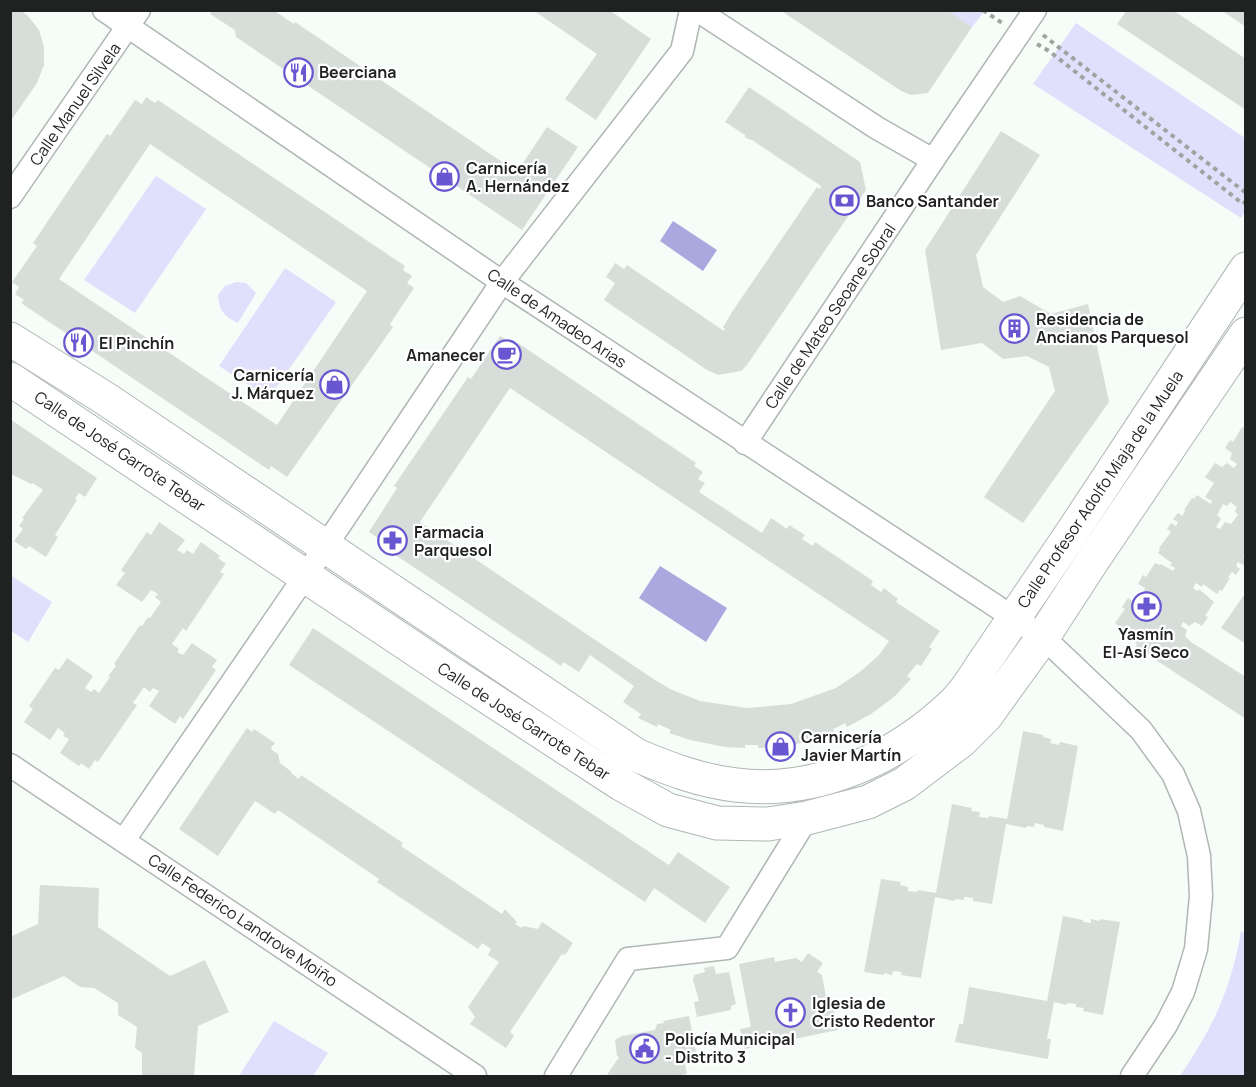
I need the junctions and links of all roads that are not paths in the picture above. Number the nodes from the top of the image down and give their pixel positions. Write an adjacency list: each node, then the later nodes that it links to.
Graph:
1 (104, 10): 4 (street, Calle de Amadeo Arias)
2 (691, 10): 9 (street)
3 (697, 10): 6 (street)
4 (134, 18): 7 (street, Calle Manuel Silvela); 9 (street, Calle de Amadeo Arias)
5 (1027, 22): 6 (street, Calle de Mateo Seoane Sobral)
6 (933, 160): 13 (street, Calle de Mateo Seoane Sobral)
7 (10, 197)
8 (1245, 269): 16 (street, Calle Profesor Adolfo Miaja de la Muela)
9 (502, 282): 13 (street, Calle de Amadeo Arias); 14 (street)
10 (10, 339): 14 (street, Calle de José Garrote Tebar)
11 (1243, 344): 17 (street, Calle Profesor Adolfo Miaja de la Muela)
12 (10, 379): 15 (street, Calle de José Garrote Tebar)
13 (746, 443): 16 (street, Calle de Amadeo Arias)
14 (326, 547): 15 (street); 16 (street, Calle de José Garrote Tebar)
15 (305, 574): 19 (street, Calle de José Garrote Tebar); 20 (street)
16 (1014, 619): 17 (street, Calle de Amadeo Arias)
17 (1043, 637): 19 (street, Calle de José Garrote Tebar); 23 (street, Calle de Amadeo Arias)
18 (10, 765): 20 (street, Calle Federico Landrove Moiño)
19 (807, 818): 22 (street)
20 (124, 840): 21 (street, Calle Federico Landrove Moiño)
21 (475, 1077)
22 (556, 1077)
23 (1132, 1077)

